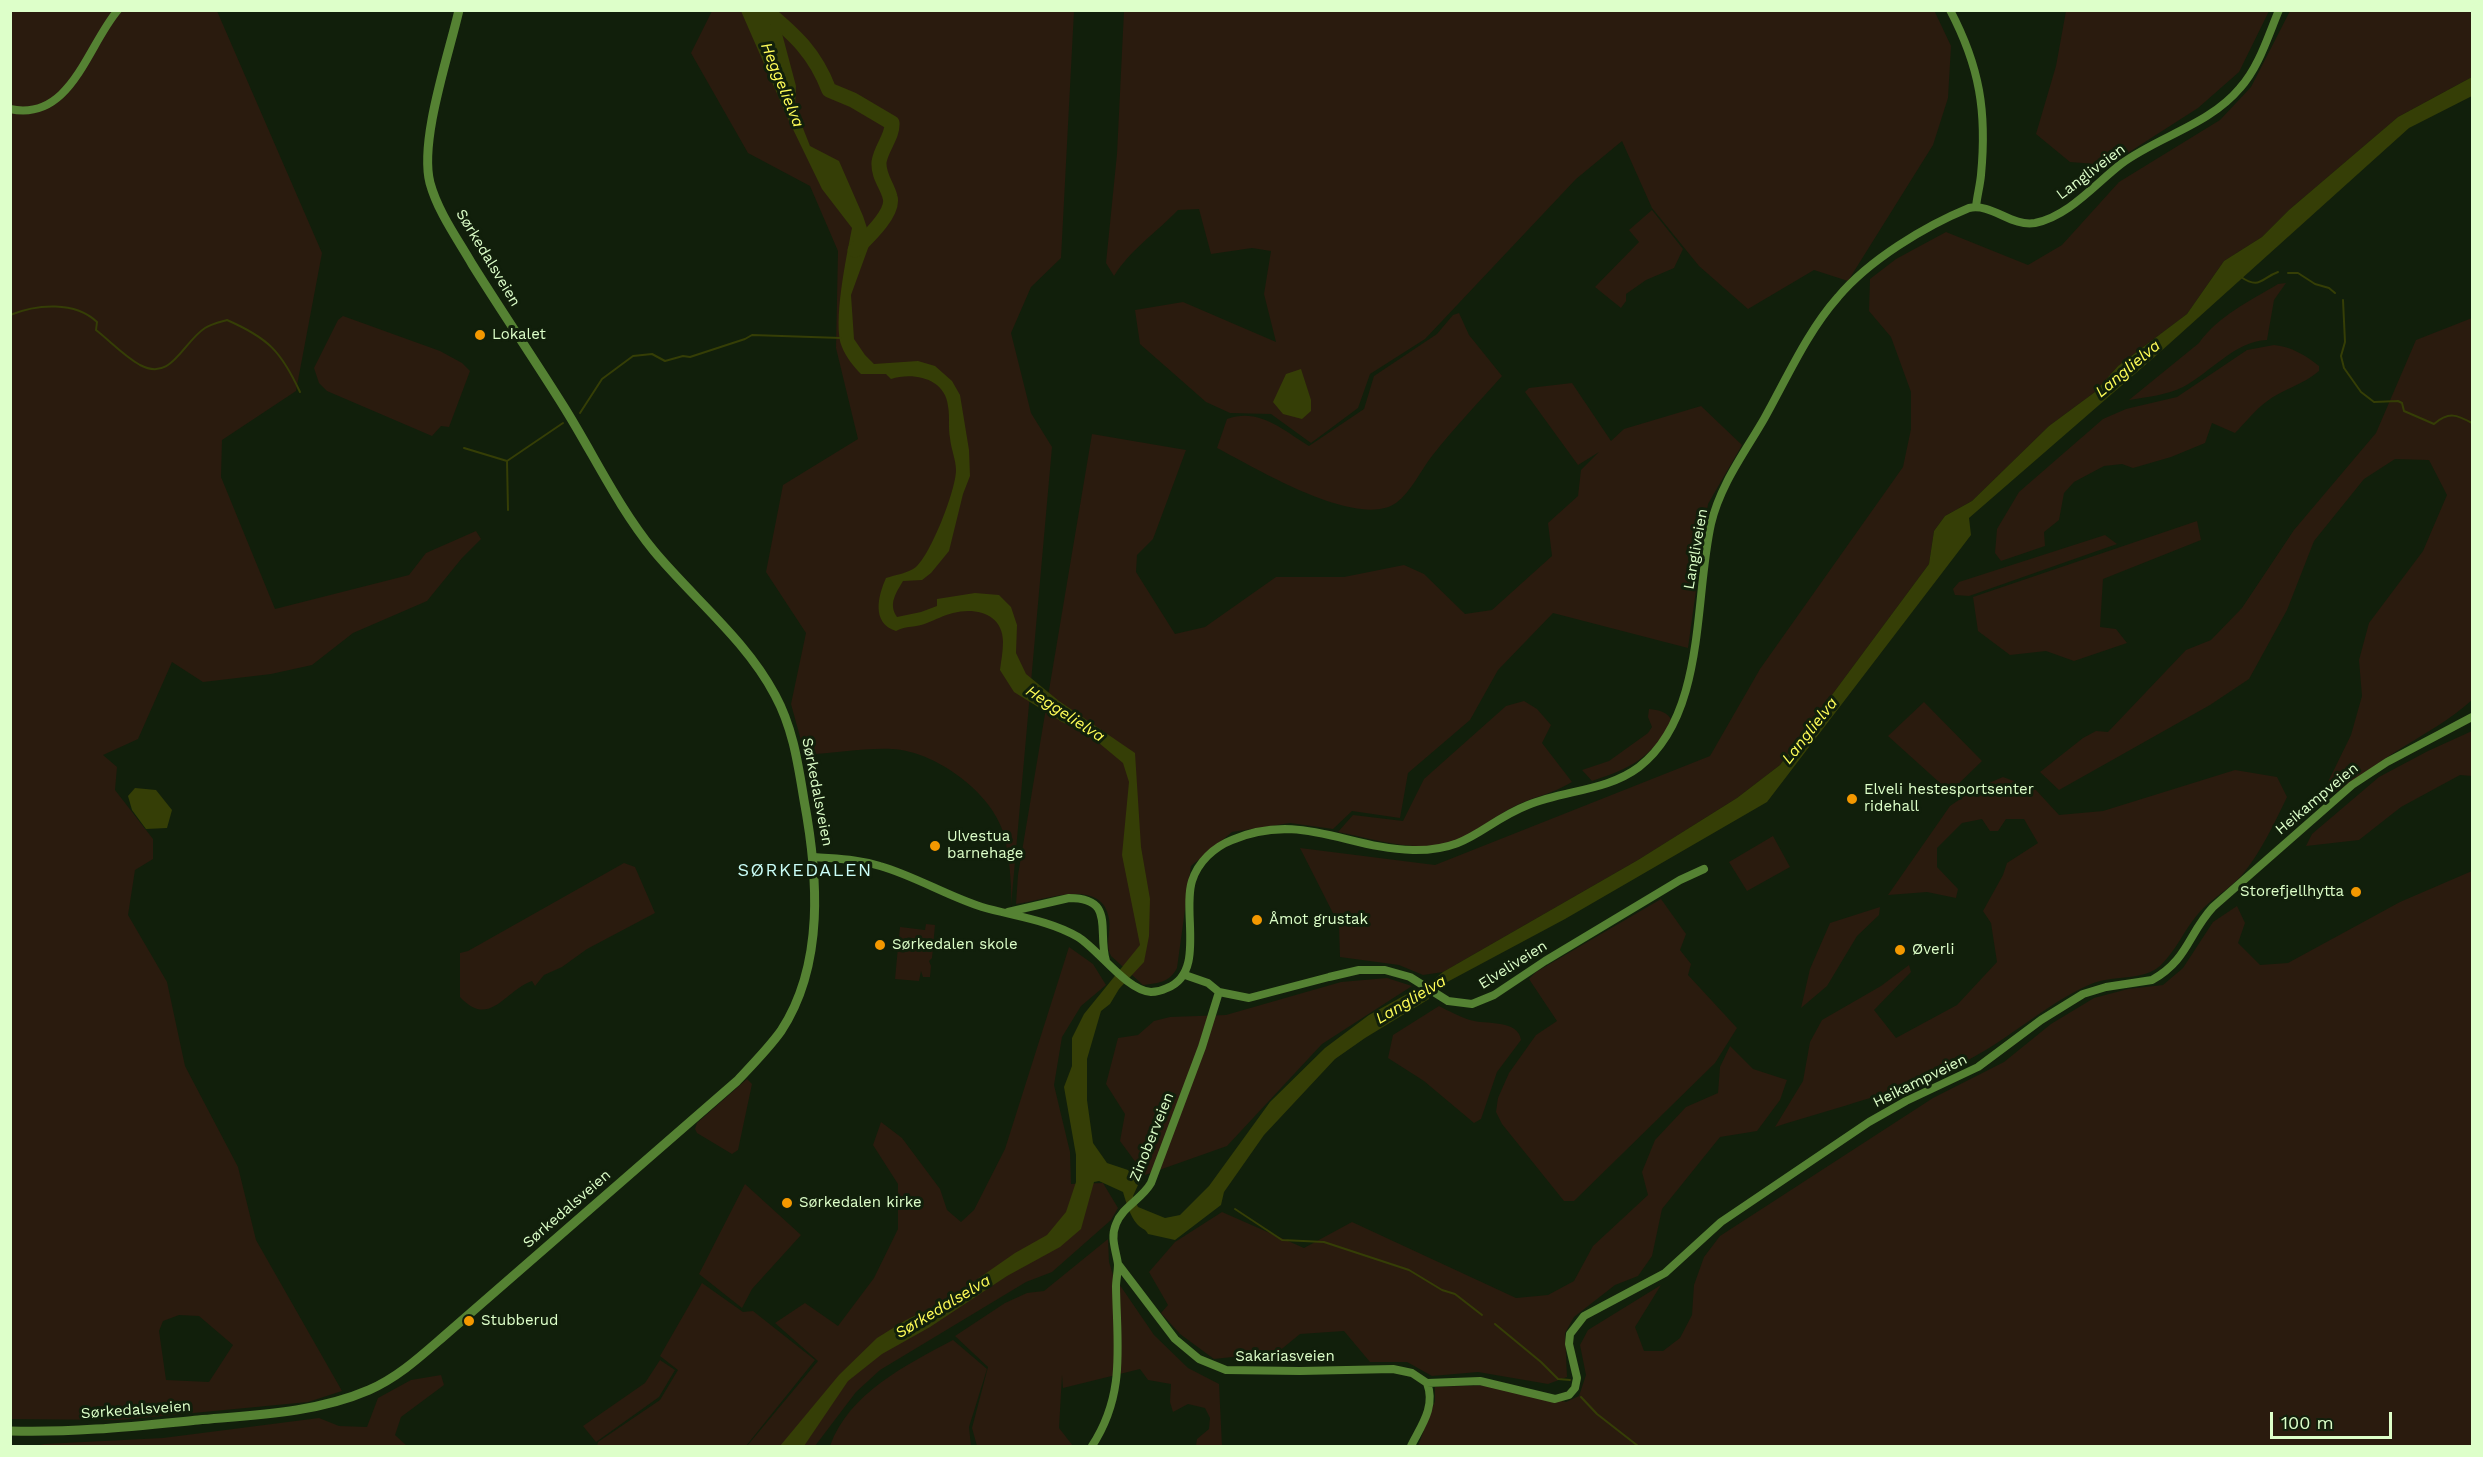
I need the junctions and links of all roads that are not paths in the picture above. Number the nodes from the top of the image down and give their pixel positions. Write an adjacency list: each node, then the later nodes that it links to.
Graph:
1 (118, 10): 5 (street)
2 (1950, 10): 6 (street)
3 (2279, 10): 6 (street, Langliveien)
4 (459, 11): 8 (street, Sørkedalsveien)
5 (10, 109)
6 (1976, 207): 12 (street, Langliveien)
7 (2472, 717): 15 (street, Heikampveien)
8 (814, 857): 10 (street); 16 (street, Sørkedalsveien)
9 (1704, 869): 13 (street, Elveliveien)
10 (1006, 912): 11 (street); 11 (street)
11 (1107, 962): 12 (street)
12 (1185, 975): 13 (street)
13 (1219, 992): 14 (street, Zinoberveien)
14 (1118, 1264): 15 (street, Sakariasveien); 17 (street, Zinoberveien)
15 (1427, 1383): 18 (street)
16 (10, 1431)
17 (1092, 1446)
18 (1411, 1446)

